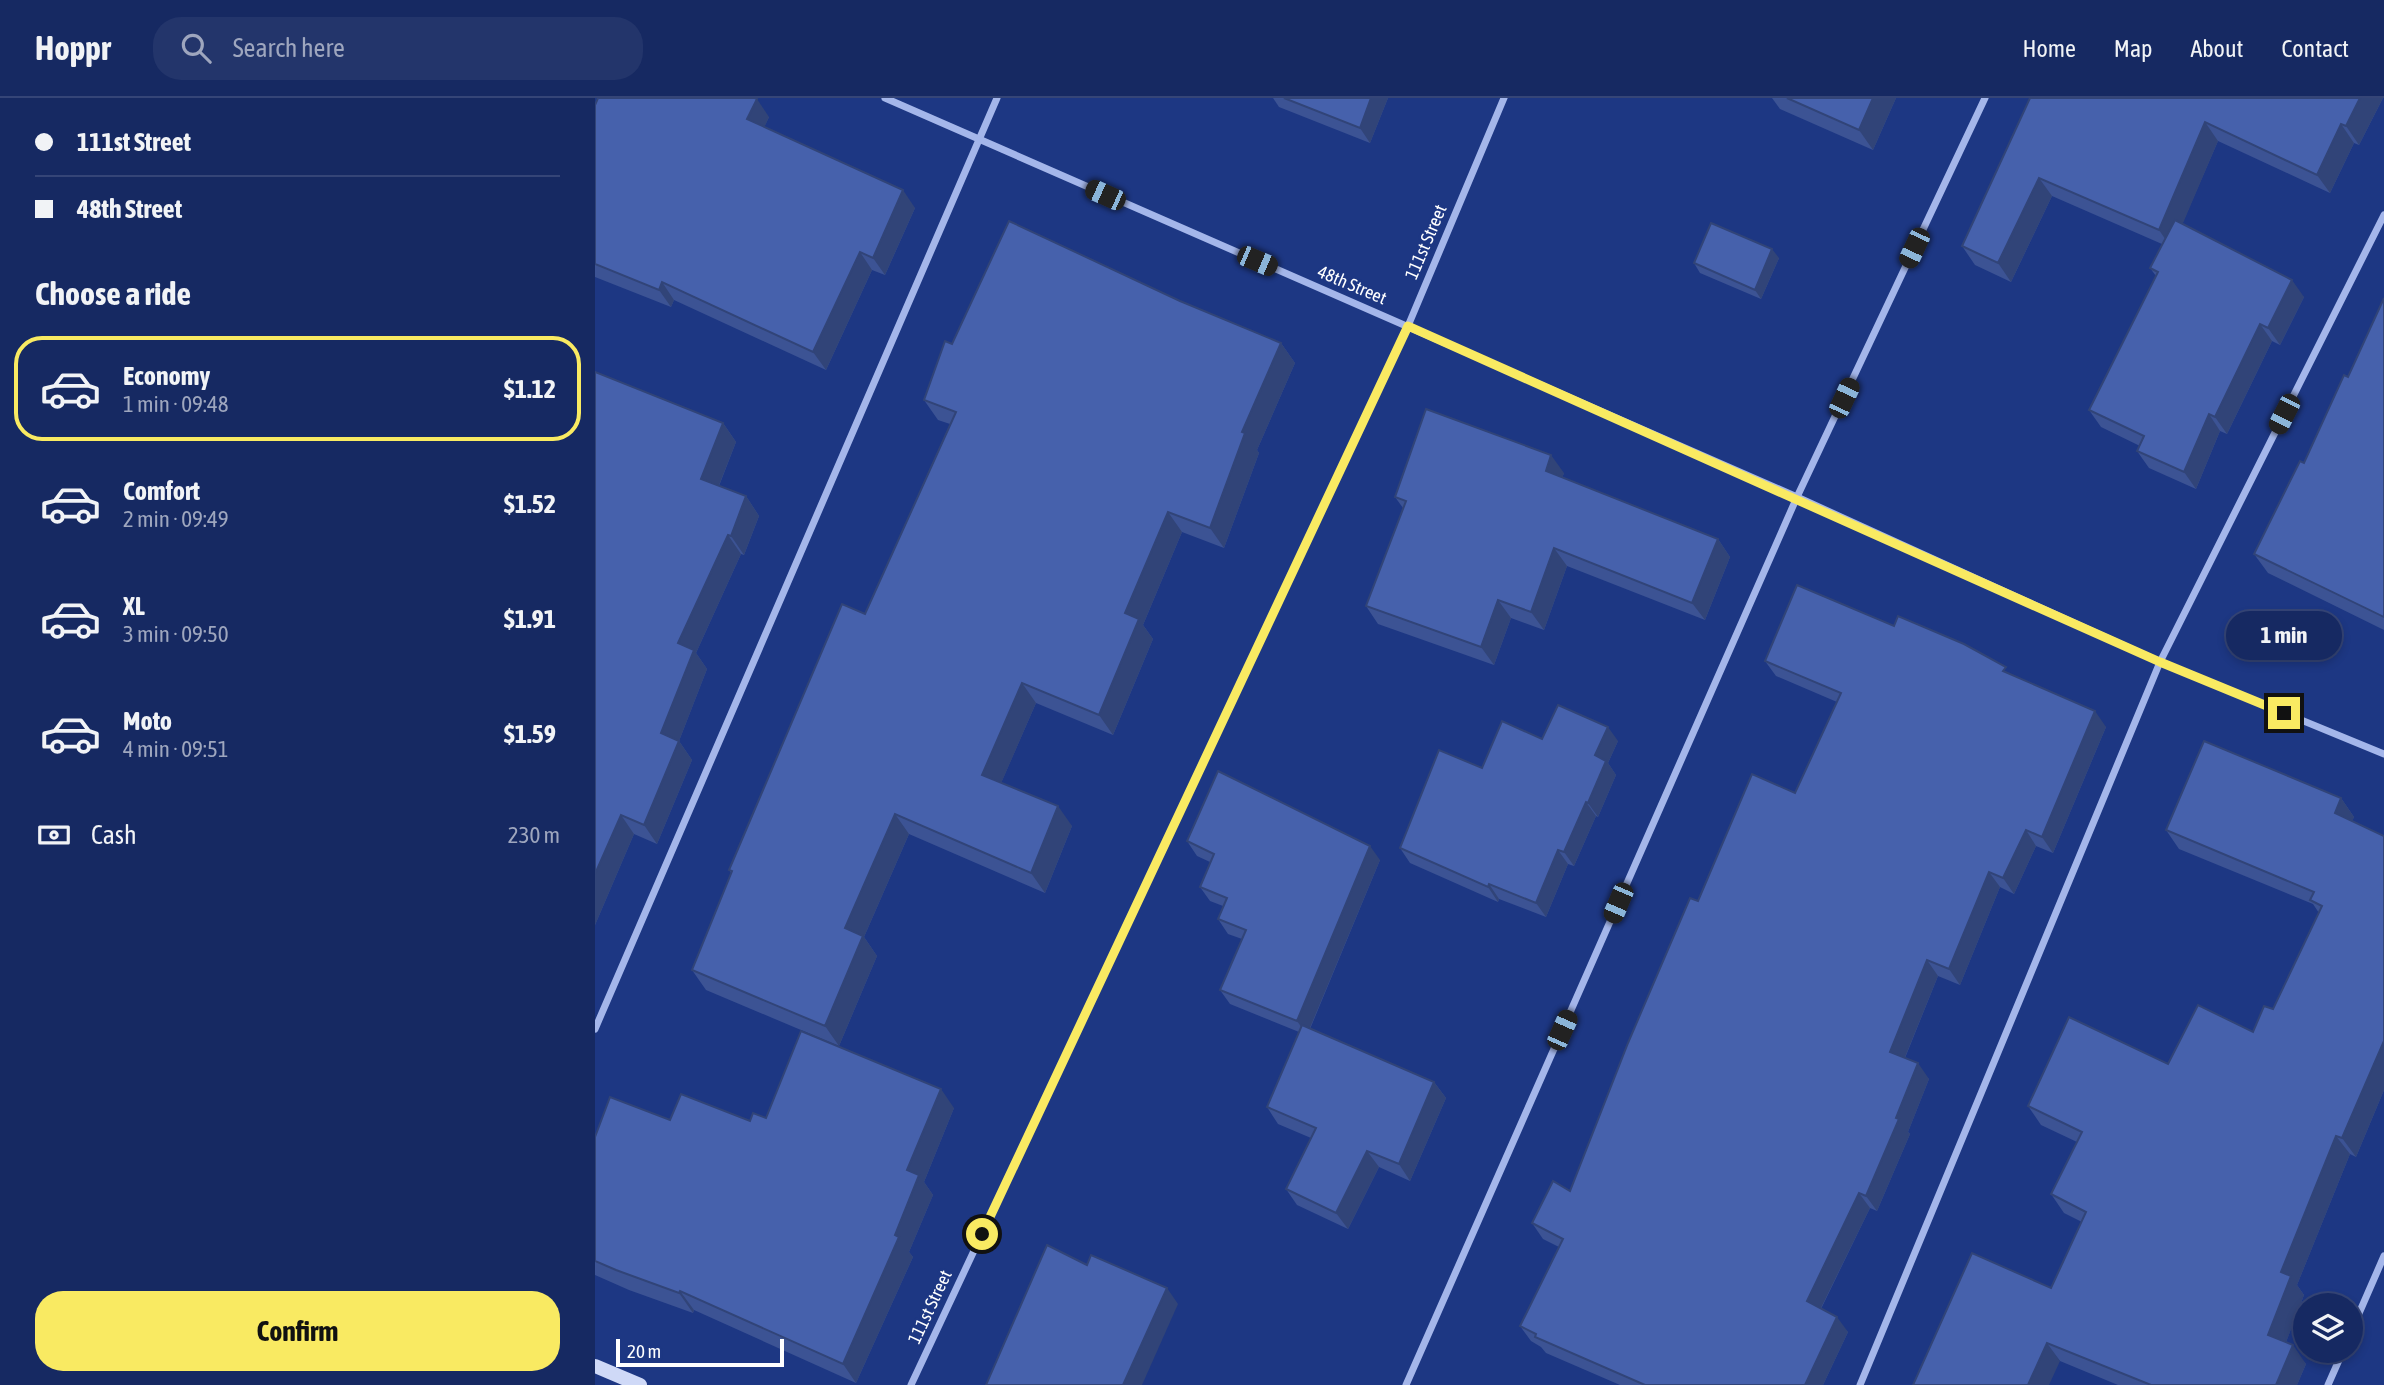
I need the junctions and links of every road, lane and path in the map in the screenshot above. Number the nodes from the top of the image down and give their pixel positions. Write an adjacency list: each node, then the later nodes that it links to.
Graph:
1 (885, 98): 5 (street, 48th Street)
2 (997, 98): 5 (street)
3 (1504, 98): 7 (street, 111st Street)
4 (1985, 98): 8 (street)
5 (979, 141): 7 (street, 48th Street); 11 (street)
6 (2384, 215): 9 (street)
7 (1408, 326): 8 (street, 48th Street); 17 (street, 111st Street)
8 (1797, 498): 9 (street, 48th Street); 18 (street)
9 (2160, 662): 10 (street, 48th Street); 19 (street)
10 (2384, 754)
11 (595, 1029)
12 (2384, 1256): 13 (street)
13 (2363, 1304)
14 (2338, 1363): 20 (street)
15 (595, 1366): 16 (main road)
16 (640, 1385)
17 (911, 1385)
18 (1406, 1385)
19 (1860, 1385)
20 (2328, 1385)

